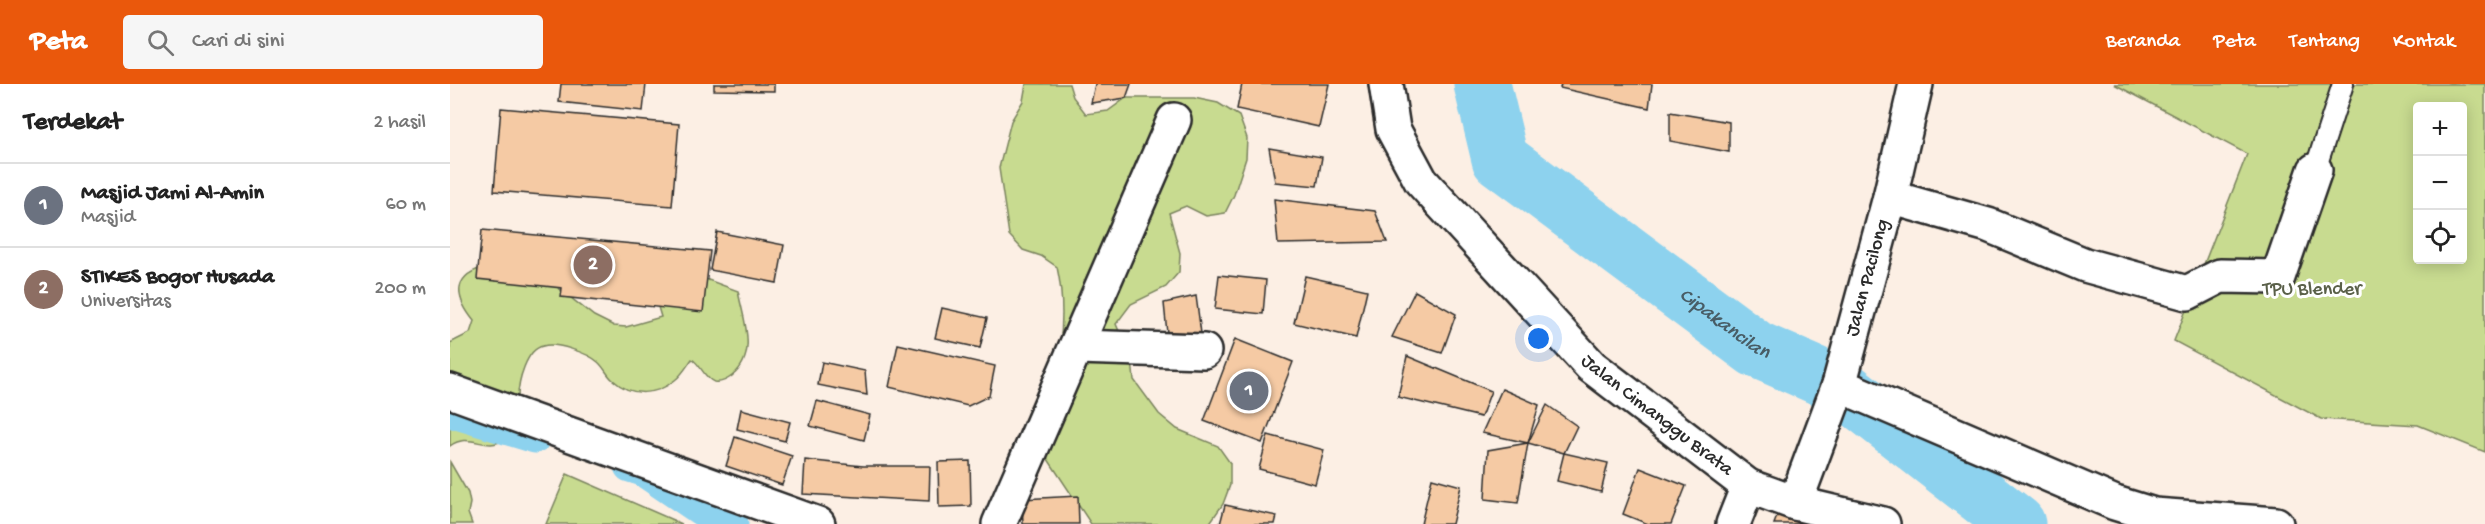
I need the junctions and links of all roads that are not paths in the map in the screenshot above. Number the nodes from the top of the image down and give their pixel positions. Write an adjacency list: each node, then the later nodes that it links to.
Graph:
1 (1386, 84): 11 (street, Jalan Cimanggu Brata)
2 (1916, 84): 6 (street, Jalan Pacilong)
3 (2343, 84): 5 (lane)
4 (1174, 120): 7 (street)
5 (2315, 170): 6 (street)
6 (1890, 197): 9 (street, Jalan Pacilong)
7 (1077, 347): 8 (street); 14 (street)
8 (1204, 351)
9 (1837, 390): 12 (street, Jalan Pacilong); 17 (street)
10 (450, 391): 13 (street)
11 (1748, 486): 12 (street, Jalan Cimanggu Brata); 15 (street)
12 (1795, 503): 16 (street, Jalan Cimanggu Brata)
13 (818, 524)
14 (999, 524)
15 (1733, 524)
16 (1883, 524)
17 (2276, 524)

